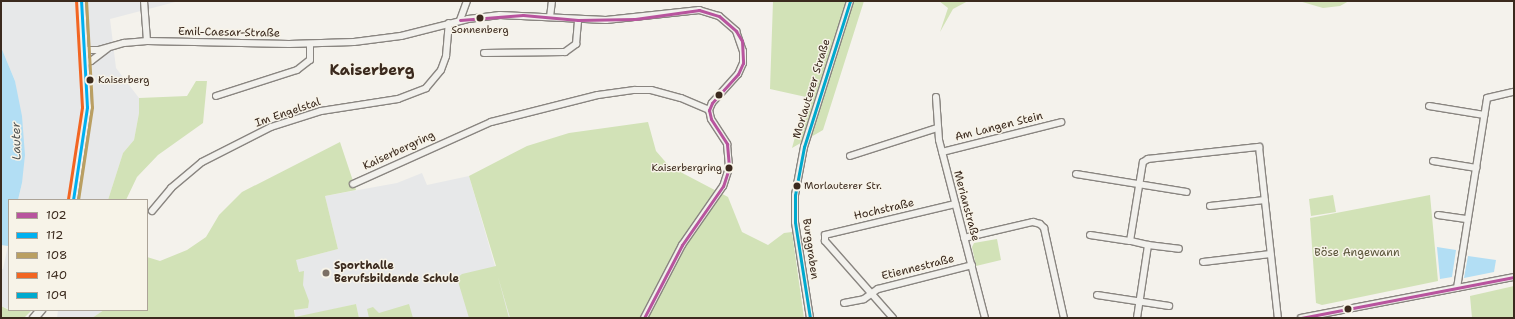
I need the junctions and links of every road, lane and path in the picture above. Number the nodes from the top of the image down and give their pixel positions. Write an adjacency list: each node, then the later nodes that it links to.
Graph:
1 (81, 1): 13 (main road)
2 (144, 1): 10 (street)
3 (552, 1): 6 (street)
4 (850, 1): 29 (street, Morlauterer Straße)
5 (463, 3): 7 (street)
6 (550, 17): 7 (street, Emil-Caesar-Straße); 8 (street, Emil-Caesar-Straße)
7 (460, 20): 9 (street, Emil-Caesar-Straße)
8 (578, 20): 14 (street); 20 (street, Emil-Caesar-Straße)
9 (450, 23): 11 (street, Emil-Caesar-Straße); 37 (street, Im Engelstal)
10 (147, 41): 11 (street, Emil-Caesar-Straße); 12 (street, Emil-Caesar-Straße)
11 (310, 44): 17 (street)
12 (110, 47): 13 (street, Emil-Caesar-Straße); 15 (street, Emil-Caesar-Straße)
13 (84, 50): 15 (main road)
14 (484, 53)
15 (85, 62): 33 (main road)
16 (1514, 92): 21 (street)
17 (216, 96)
18 (936, 98): 23 (street, Merianstraße)
19 (1429, 106): 21 (street)
20 (709, 110): 30 (street, Kaiserbergring); 55 (street)
21 (1484, 115): 27 (street)
22 (1061, 122): 24 (street, Am Langen Stein)
23 (937, 128): 24 (street, Merianstraße); 25 (street)
24 (942, 152): 35 (street, Merianstraße)
25 (850, 156)
26 (1433, 161): 27 (street)
27 (1476, 168): 39 (street)
28 (1076, 174): 31 (street)
29 (796, 183): 56 (street, Burggraben)
30 (353, 184)
31 (1139, 185): 32 (street); 34 (street); 42 (street)
32 (1187, 192)
33 (73, 199)
34 (1265, 200): 36 (street); 45 (street)
35 (955, 204): 41 (street, Merianstraße); 50 (street, Hochstraße)
36 (1210, 206)
37 (152, 211)
38 (1438, 215): 39 (street)
39 (1468, 220): 49 (street)
40 (1090, 235): 42 (street)
41 (964, 238): 47 (street, Merianstraße); 59 (street)
42 (1130, 241): 43 (street)
43 (1148, 245): 44 (street); 52 (street)
44 (1179, 249)
45 (1271, 254): 46 (street); 61 (street)
46 (1203, 262)
47 (972, 265): 50 (street, Etiennestraße); 58 (street, Merianstraße)
48 (1514, 277): 49 (street)
49 (1457, 288): 62 (street)
50 (870, 294): 53 (street); 57 (street)
51 (1097, 295): 52 (street)
52 (1139, 302): 54 (street); 60 (street)
53 (844, 303)
54 (1169, 306)
55 (644, 318)
56 (810, 318)
57 (893, 318)
58 (985, 318)
59 (1064, 318)
60 (1137, 318)
61 (1278, 318)
62 (1301, 318)

